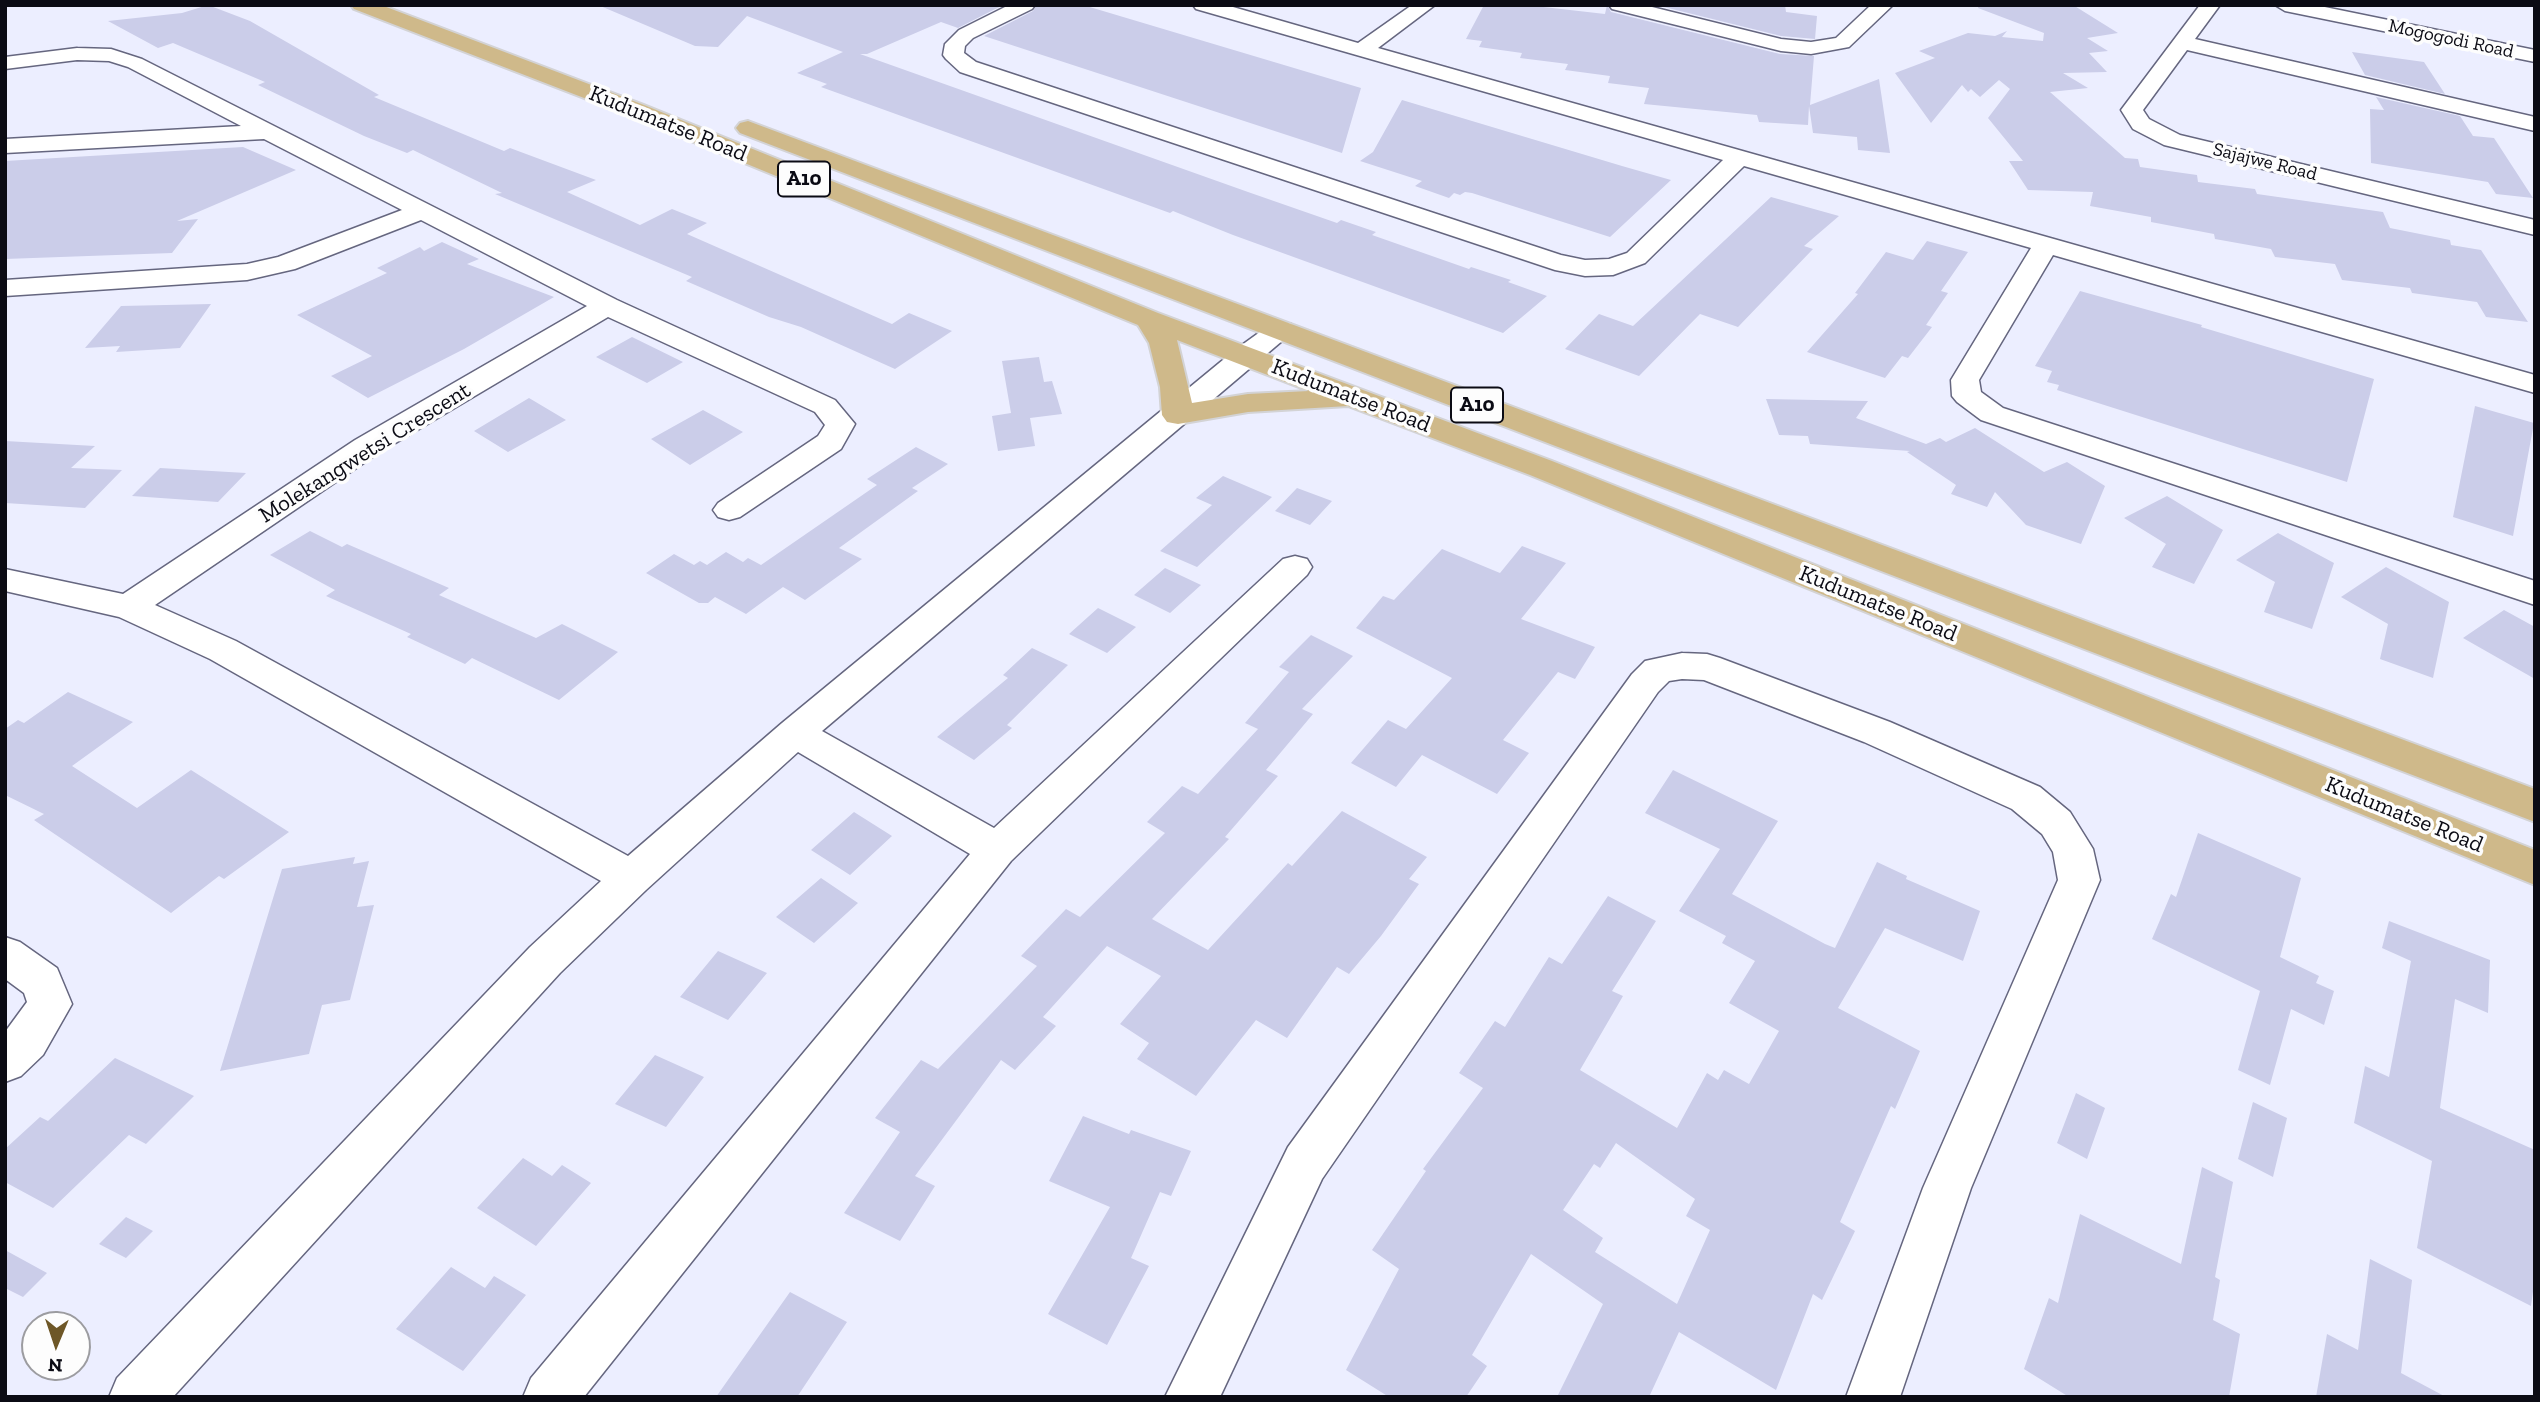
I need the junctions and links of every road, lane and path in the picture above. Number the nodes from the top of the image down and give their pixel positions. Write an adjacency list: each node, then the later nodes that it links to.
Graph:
1 (361, 5): 24 (main road, Kudumatse Road / A10)
2 (418, 5): 25 (main road, Kudumatse Road / A10)
3 (1025, 5): 18 (street)
4 (1203, 5): 12 (street)
5 (1425, 5): 12 (street)
6 (1619, 5): 7 (street)
7 (1882, 5)
8 (2210, 5): 11 (street, Sajajwe Road)
9 (2285, 5): 13 (street, Mogogodi Road)
10 (2535, 35): 13 (street)
11 (2181, 42): 15 (street); 20 (street, Sajajwe Road)
12 (1363, 49): 18 (street)
13 (2525, 55)
14 (5, 63): 16 (street)
15 (2535, 124)
16 (264, 132): 17 (street); 19 (street)
17 (5, 146)
18 (1740, 157): 21 (street)
19 (424, 210): 22 (street); 23 (street)
20 (2535, 228)
21 (2045, 246): 27 (street); 33 (street)
22 (5, 288)
23 (607, 306): 30 (street); 34 (street, Molekangwetsi Crescent)
24 (1148, 319): 26 (main road, Kudumatse Road / A10); 29 (main road)
25 (1281, 330): 26 (street); 36 (main road, Kudumatse Road / A10)
26 (1245, 356): 28 (main road, Kudumatse Road / A10); 29 (street)
27 (2535, 384)
28 (1354, 398): 29 (main road); 38 (main road, Kudumatse Road / A10)
29 (1178, 415): 35 (street)
30 (729, 510)
31 (1295, 567): 37 (street)
32 (5, 580): 34 (street)
33 (2535, 593)
34 (128, 607): 39 (street)
35 (795, 733): 37 (street); 39 (street)
36 (2535, 806)
37 (997, 850): 43 (street)
38 (2535, 868)
39 (631, 878): 42 (street)
40 (5, 955): 41 (street)
41 (5, 1061)
42 (136, 1397)
43 (550, 1397)
44 (1192, 1397): 45 (street)
45 (1873, 1397)

